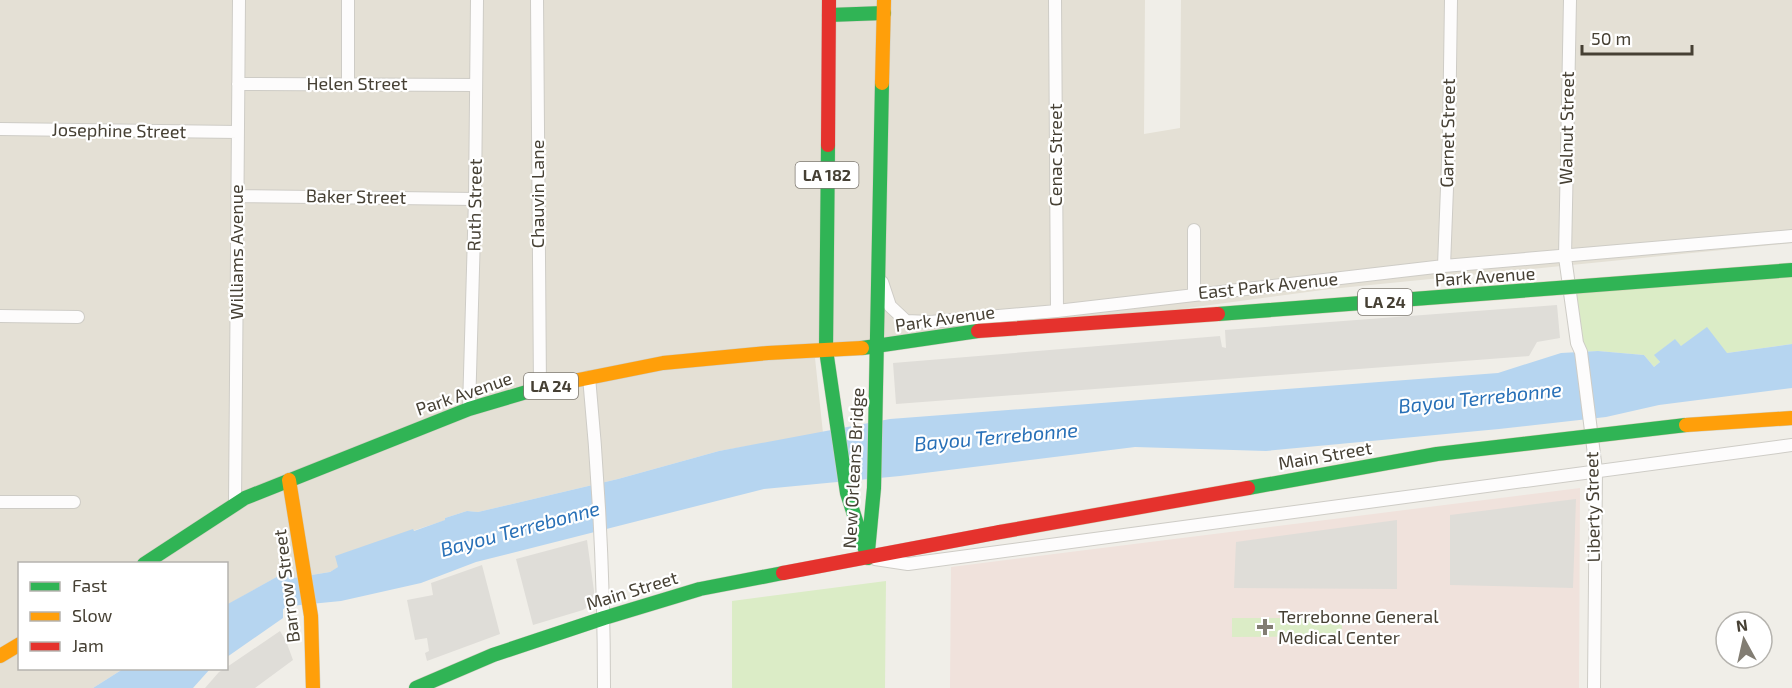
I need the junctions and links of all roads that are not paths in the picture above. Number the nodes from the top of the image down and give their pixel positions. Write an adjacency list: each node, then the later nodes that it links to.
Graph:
1 (239, 0): 11 (street, Williams Avenue)
2 (348, 0): 12 (street)
3 (477, 0): 13 (street, Ruth Street)
4 (537, 0): 31 (street, Chauvin Lane)
5 (829, 0): 10 (main road, LA 182)
6 (1055, 0): 25 (street, Cenac Street)
7 (1450, 0): 21 (street, Garnet Street)
8 (1570, 0): 20 (street, Walnut Street)
9 (884, 7): 10 (main road); 23 (main road, LA 182)
10 (829, 15): 29 (main road, LA 182)
11 (238, 84): 12 (street, Helen Street); 15 (street, Williams Avenue)
12 (348, 84): 13 (street, Helen Street)
13 (476, 85): 17 (street, Ruth Street)
14 (0, 129): 15 (street, Josephine Street)
15 (238, 132): 16 (street, Williams Avenue)
16 (237, 195): 17 (street, Baker Street); 39 (street, Williams Avenue)
17 (475, 199): 32 (street, Ruth Street)
18 (1194, 230): 24 (street)
19 (1792, 236): 20 (street, East Park Avenue)
20 (1565, 257): 21 (street, East Park Avenue); 35 (street, Liberty Street)
21 (1444, 266): 24 (street, East Park Avenue)
22 (1792, 270): 28 (main road, Park Avenue / LA 24, bridge)
23 (879, 275): 25 (street, East Park Avenue); 28 (main road, LA 182)
24 (1194, 294): 25 (street, East Park Avenue)
25 (1057, 311)
26 (0, 316): 27 (street)
27 (78, 317)
28 (876, 347): 29 (main road, Park Avenue / LA 24); 40 (main road, New Orleans Bridge / LA 182)
29 (826, 350): 30 (main road, Park Avenue / LA 24); 40 (main road, New Orleans Bridge / LA 182)
30 (589, 377): 31 (main road, Park Avenue / LA 24); 42 (street)
31 (540, 388): 32 (main road, Park Avenue / LA 24)
32 (469, 409): 36 (main road, Park Avenue / LA 24)
33 (1792, 418): 40 (main road, Main Street, bridge)
34 (1792, 445): 35 (street, Main Street)
35 (1596, 470): 40 (street, Main Street); 48 (street, Liberty Street)
36 (290, 480): 39 (main road, Park Avenue / LA 24); 45 (main road, Barrow Street)
37 (0, 502): 38 (street)
38 (74, 502)
39 (235, 504): 41 (main road, Park Avenue / LA 24)
40 (868, 558): 42 (main road, Main Street)
41 (147, 562)
42 (604, 618): 46 (main road, Main Street); 47 (street)
43 (18, 645): 44 (main road)
44 (0, 656)
45 (313, 688)
46 (416, 688)
47 (604, 688)
48 (1594, 688)

